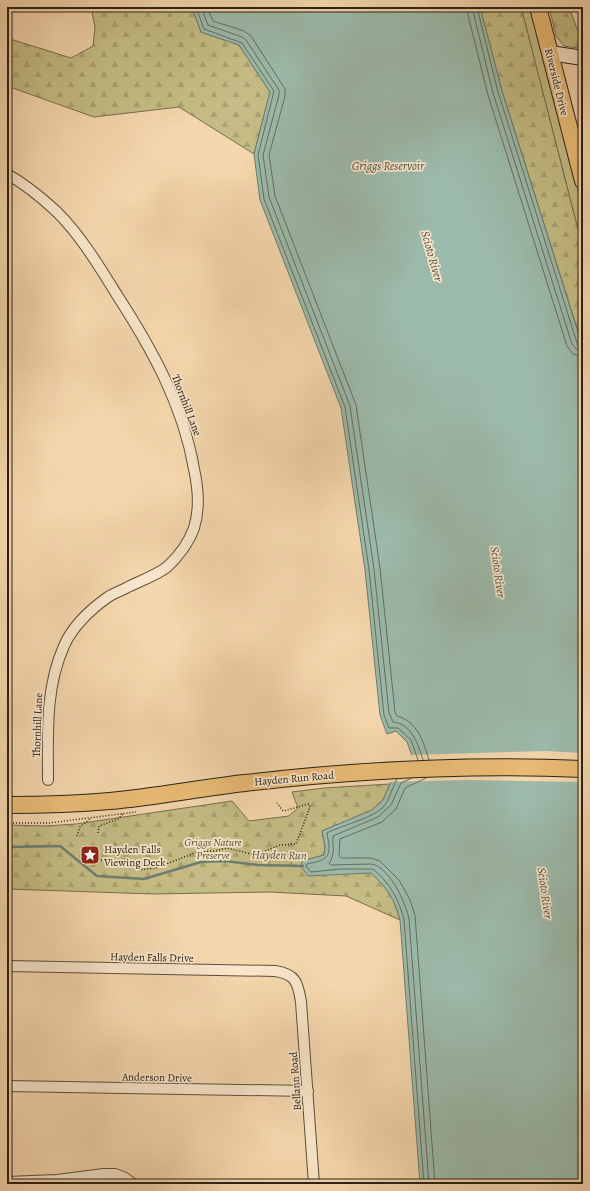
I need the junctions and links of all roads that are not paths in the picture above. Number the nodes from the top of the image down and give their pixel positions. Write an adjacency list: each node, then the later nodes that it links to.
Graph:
1 (538, 7): 2 (main road, Riverside Drive)
2 (550, 53): 3 (main road); 5 (main road, Riverside Drive)
3 (583, 58)
4 (7, 174): 7 (street, Thornhill Lane)
5 (583, 181)
6 (583, 769): 8 (main road, Hayden Run Road)
7 (48, 780)
8 (7, 805)
9 (7, 966): 10 (street, Hayden Falls Drive)
10 (294, 978): 12 (street, Bellann Road)
11 (7, 1086): 12 (street, Anderson Drive)
12 (308, 1091): 15 (street, Bellann Road)
13 (7, 1182): 14 (street)
14 (133, 1184)
15 (314, 1184)

